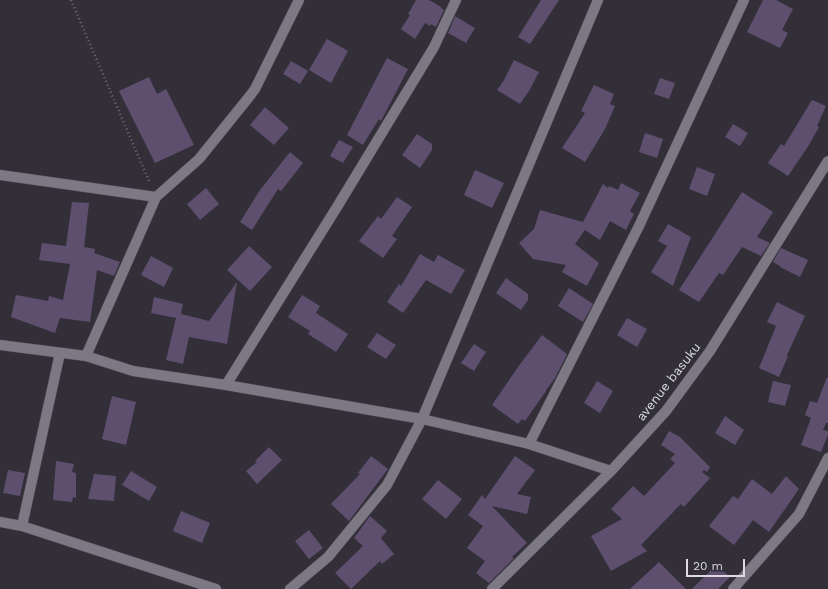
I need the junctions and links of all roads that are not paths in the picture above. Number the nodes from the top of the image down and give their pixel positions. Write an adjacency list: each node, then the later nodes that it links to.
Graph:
1 (299, 0): 7 (street)
2 (456, 0): 11 (street)
3 (598, 0): 12 (street)
4 (744, 0): 13 (street)
5 (828, 161): 15 (street, avenue basuku)
6 (0, 175): 7 (street)
7 (156, 196): 10 (street)
8 (0, 345): 9 (street)
9 (60, 353): 10 (street); 17 (street)
10 (86, 356): 11 (street)
11 (226, 385): 12 (street)
12 (422, 419): 13 (street); 19 (street)
13 (529, 444): 15 (street)
14 (828, 458): 21 (street)
15 (611, 471): 20 (street, avenue basuku)
16 (0, 522): 17 (street)
17 (22, 526): 18 (street)
18 (216, 589)
19 (290, 589)
20 (492, 589)
21 (733, 589)

